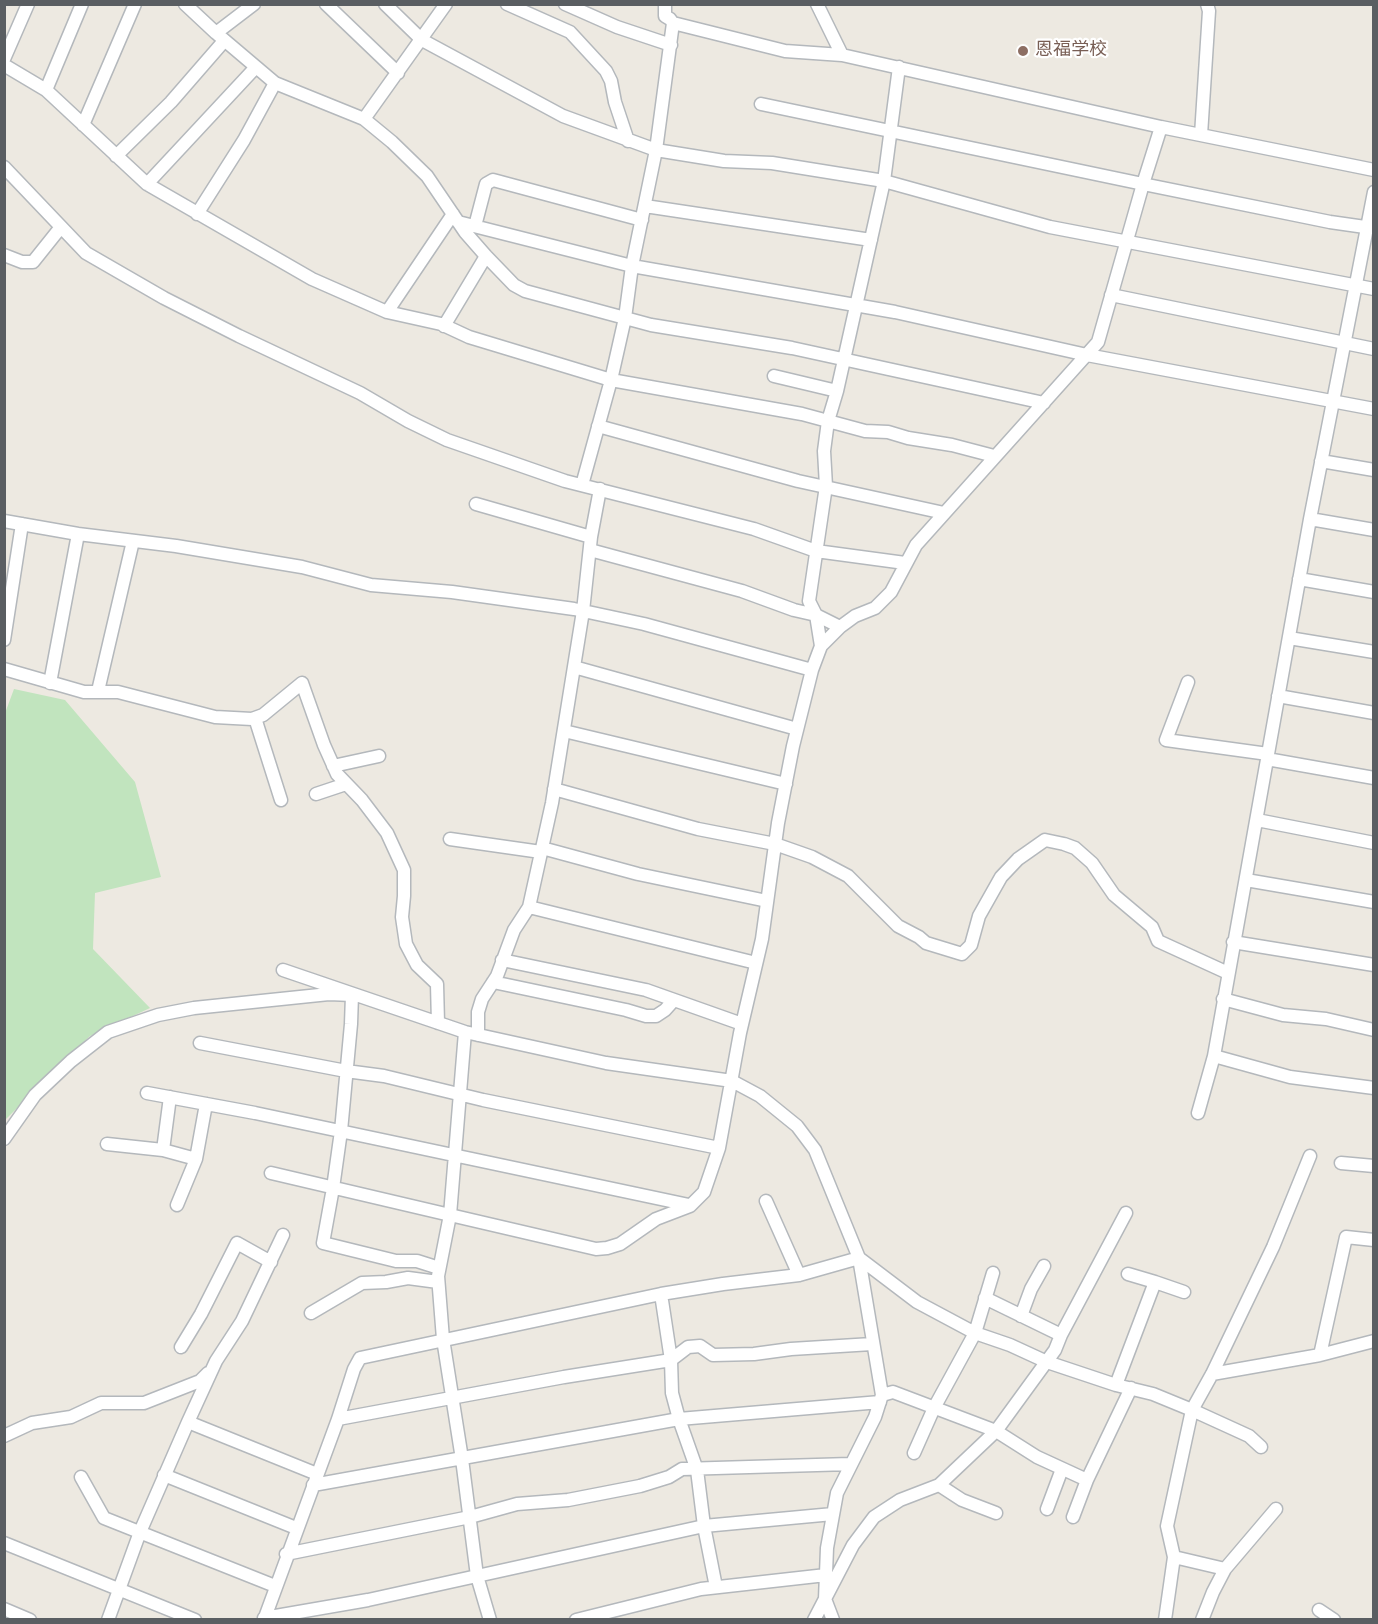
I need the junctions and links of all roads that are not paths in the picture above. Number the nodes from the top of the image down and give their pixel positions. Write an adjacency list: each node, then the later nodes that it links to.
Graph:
1 (28, 4): 19 (street)
2 (82, 4): 25 (street)
3 (135, 4): 28 (street)
4 (185, 4): 15 (street)
5 (254, 4): 15 (street)
6 (326, 4): 23 (street)
7 (385, 4): 16 (street)
8 (446, 4): 16 (street)
9 (507, 4): 32 (street)
10 (565, 4): 17 (street)
11 (665, 4): 14 (street)
12 (817, 4): 18 (street)
13 (1207, 4): 31 (street)
14 (673, 23): 17 (street); 18 (street)
15 (220, 37): 21 (street); 34 (street)
16 (422, 40): 23 (street); 32 (street)
17 (671, 45): 33 (street)
18 (842, 55): 22 (street)
19 (4, 59)
20 (4, 64): 25 (street)
21 (256, 68): 24 (street); 38 (street)
22 (899, 68): 29 (street); 30 (street)
23 (398, 73): 27 (street)
24 (275, 83): 27 (street); 42 (street)
25 (46, 90): 28 (street)
26 (761, 104): 30 (street)
27 (364, 118): 43 (street)
28 (83, 125): 34 (street)
29 (1161, 127): 31 (street); 39 (street)
30 (891, 131): 37 (street); 39 (street)
31 (1201, 135): 36 (street)
32 (628, 141): 33 (street)
33 (656, 150): 37 (street); 41 (street)
34 (116, 156): 38 (street)
35 (4, 166): 46 (street)
36 (1374, 170)
37 (884, 181): 48 (street); 49 (street)
38 (147, 184): 42 (street)
39 (1143, 184): 47 (street); 49 (street)
40 (1374, 192): 47 (street)
41 (645, 206): 44 (street); 48 (street)
42 (197, 214): 57 (street)
43 (456, 218): 45 (street); 51 (street); 57 (street)
44 (642, 220): 45 (street); 52 (street)
45 (475, 226): 52 (street)
46 (61, 227): 50 (street); 75 (street)
47 (1370, 227): 53 (street)
48 (871, 240): 56 (street)
49 (1126, 242): 53 (street); 55 (street)
50 (4, 255)
51 (486, 256): 58 (street); 59 (street)
52 (632, 266): 56 (street); 58 (street)
53 (1355, 286): 54 (street); 60 (street)
54 (1374, 289)
55 (1111, 295): 60 (street); 62 (street)
56 (857, 306): 62 (street); 63 (street)
57 (387, 312): 59 (street)
58 (625, 318): 63 (street); 65 (street)
59 (444, 326): 65 (street)
60 (1344, 344): 61 (street); 67 (street)
61 (1374, 349)
62 (1087, 355): 67 (street); 68 (street)
63 (844, 360): 66 (street); 68 (street)
64 (774, 376): 66 (street)
65 (611, 380): 70 (street); 71 (street)
66 (837, 391): 70 (street)
67 (1332, 402): 69 (street); 73 (street)
68 (1044, 403): 72 (street)
69 (1374, 409)
70 (828, 421): 72 (street); 76 (street)
71 (598, 426): 75 (street); 76 (street)
72 (994, 456): 79 (street)
73 (1321, 461): 74 (street); 80 (street)
74 (1374, 470)
75 (582, 485): 77 (street)
76 (826, 486): 79 (street); 88 (street)
77 (600, 489): 85 (street); 88 (street)
78 (476, 504): 85 (street)
79 (944, 513): 89 (street)
80 (1310, 519): 83 (street); 90 (street)
81 (4, 521): 82 (street)
82 (22, 524): 84 (street); 96 (street)
83 (1374, 530)
84 (78, 534): 86 (street); 103 (street)
85 (591, 537): 87 (street)
86 (133, 541): 92 (street); 104 (street)
87 (590, 550): 92 (street); 93 (street)
88 (816, 551): 89 (street); 93 (street)
89 (905, 563): 94 (street)
90 (1299, 579): 91 (street); 95 (street)
91 (1374, 592)
92 (583, 611): 99 (street); 101 (street)
93 (816, 615): 94 (street); 97 (street)
94 (840, 627): 97 (street)
95 (1289, 638): 98 (street); 105 (street)
96 (4, 640)
97 (821, 646): 101 (street)
98 (1374, 652)
99 (574, 667): 108 (street); 109 (street)
100 (4, 669): 103 (street)
101 (812, 670): 108 (street)
102 (1188, 682): 111 (street)
103 (50, 683): 104 (street)
104 (98, 691): 107 (street)
105 (1278, 696): 106 (street); 111 (street)
106 (1374, 713)
107 (255, 718): 112 (street); 118 (street)
108 (797, 729): 115 (street)
109 (564, 731): 115 (street); 116 (street)
110 (379, 756): 112 (street)
111 (1267, 757): 113 (street); 119 (street)
112 (333, 766): 114 (street)
113 (1374, 778)
114 (346, 784): 117 (street); 138 (street)
115 (786, 784): 122 (street)
116 (554, 789): 122 (street); 123 (street)
117 (316, 794)
118 (281, 800)
119 (1257, 820): 121 (street); 124 (street)
120 (450, 839): 123 (street)
121 (1374, 843)
122 (775, 844): 125 (street); 133 (street)
123 (542, 850): 125 (street); 127 (street)
124 (1246, 880): 126 (street); 128 (street)
125 (767, 901): 130 (street)
126 (1374, 902)
127 (529, 907): 129 (street); 130 (street)
128 (1233, 942): 131 (street); 133 (street)
129 (502, 960): 134 (street); 136 (street)
130 (756, 963): 139 (street)
131 (1374, 965)
132 (283, 970): 135 (street)
133 (1227, 973): 137 (street)
134 (493, 982): 136 (street); 141 (street)
135 (352, 995): 138 (street); 144 (street); 153 (street)
136 (674, 999): 139 (street)
137 (1223, 999): 140 (street); 143 (street)
138 (438, 1023): 141 (street)
139 (742, 1024): 145 (street)
140 (1374, 1030)
141 (472, 1033): 145 (street); 148 (street)
142 (200, 1043): 144 (street)
143 (1214, 1056): 146 (street); 151 (street)
144 (346, 1071): 148 (street); 152 (street)
145 (732, 1081): 155 (street); 171 (street)
146 (1374, 1088)
147 (147, 1092): 149 (street)
148 (460, 1093): 155 (street); 158 (street)
149 (170, 1097): 150 (street); 156 (street)
150 (206, 1104): 152 (street); 159 (street)
151 (1198, 1113)
152 (341, 1131): 158 (street); 163 (street)
153 (4, 1139)
154 (107, 1144): 156 (street)
155 (719, 1148): 166 (street)
156 (163, 1150): 159 (street)
157 (1310, 1155): 195 (street)
158 (455, 1156): 166 (street); 168 (street)
159 (196, 1159): 165 (street)
160 (1341, 1163): 161 (street)
161 (1374, 1166)
162 (271, 1173): 163 (street)
163 (333, 1188): 168 (street); 174 (street)
164 (766, 1201): 177 (street)
165 (177, 1205)
166 (690, 1206): 168 (street)
167 (1126, 1213): 186 (street)
168 (450, 1215): 174 (street)
169 (284, 1235): 172 (street)
170 (1374, 1240): 191 (street)
171 (859, 1258): 177 (street); 185 (street); 189 (street)
172 (271, 1262): 190 (street); 194 (street)
173 (1044, 1266): 184 (street)
174 (440, 1268): 178 (street)
175 (993, 1273): 182 (street)
176 (1128, 1274): 179 (street)
177 (799, 1275): 181 (street)
178 (438, 1282): 183 (street); 187 (street)
179 (1155, 1282): 180 (street); 196 (street)
180 (1184, 1292)
181 (662, 1294): 187 (street); 192 (street)
182 (985, 1298): 184 (street); 185 (street)
183 (311, 1313)
184 (1021, 1316): 186 (street)
185 (975, 1333): 193 (street); 200 (street)
186 (1061, 1335): 193 (street)
187 (442, 1339): 199 (street); 202 (street)
188 (1374, 1341): 191 (street)
189 (872, 1344): 192 (street); 198 (street)
190 (181, 1347)
191 (1320, 1355): 195 (street)
192 (671, 1360): 199 (street); 203 (street)
193 (1047, 1362): 196 (street); 205 (street)
194 (212, 1369): 204 (street); 206 (street)
195 (1212, 1374): 201 (street)
196 (1116, 1386): 197 (street)
197 (1131, 1388): 201 (street); 216 (street)
198 (881, 1398): 200 (street); 203 (street); 210 (street)
199 (452, 1399): 202 (street); 209 (street)
200 (934, 1408): 205 (street); 208 (street)
201 (1192, 1410): 207 (street); 229 (street)
202 (338, 1419): 215 (street)
203 (679, 1419): 209 (street); 212 (street)
204 (188, 1422): 213 (street); 215 (street)
205 (996, 1431): 211 (street); 217 (street)
206 (4, 1437)
207 (1261, 1447)
208 (914, 1453)
209 (462, 1459): 215 (street); 222 (street)
210 (850, 1464): 212 (street); 221 (street)
211 (1062, 1469): 216 (street); 218 (street)
212 (697, 1470): 222 (street); 224 (street)
213 (164, 1475): 225 (street); 226 (street)
214 (81, 1477): 226 (street)
215 (315, 1480): 225 (street)
216 (1087, 1480): 223 (street)
217 (939, 1485): 220 (street); 236 (street)
218 (1047, 1509)
219 (1276, 1509): 230 (street)
220 (996, 1513)
221 (833, 1514): 224 (street); 231 (street)
222 (470, 1517): 228 (street); 232 (street)
223 (1073, 1517)
224 (704, 1526): 232 (street); 234 (street)
225 (297, 1528): 228 (street)
226 (140, 1532): 233 (street); 235 (street)
227 (4, 1542): 235 (street)
228 (286, 1554): 233 (street)
229 (1174, 1557): 230 (street); 248 (street)
230 (1225, 1569): 240 (street)
231 (826, 1575): 234 (street); 236 (street)
232 (477, 1576): 239 (street); 244 (street)
233 (275, 1586): 239 (street)
234 (716, 1587): 245 (street)
235 (119, 1589): 242 (street); 243 (street)
236 (825, 1599): 246 (street); 247 (street)
237 (4, 1609): 241 (street)
238 (1319, 1610): 249 (street)
239 (264, 1619)
240 (1203, 1619)
241 (30, 1620)
242 (108, 1620)
243 (195, 1620)
244 (490, 1620)
245 (576, 1620)
246 (814, 1620)
247 (833, 1620)
248 (1165, 1620)
249 (1334, 1620)

